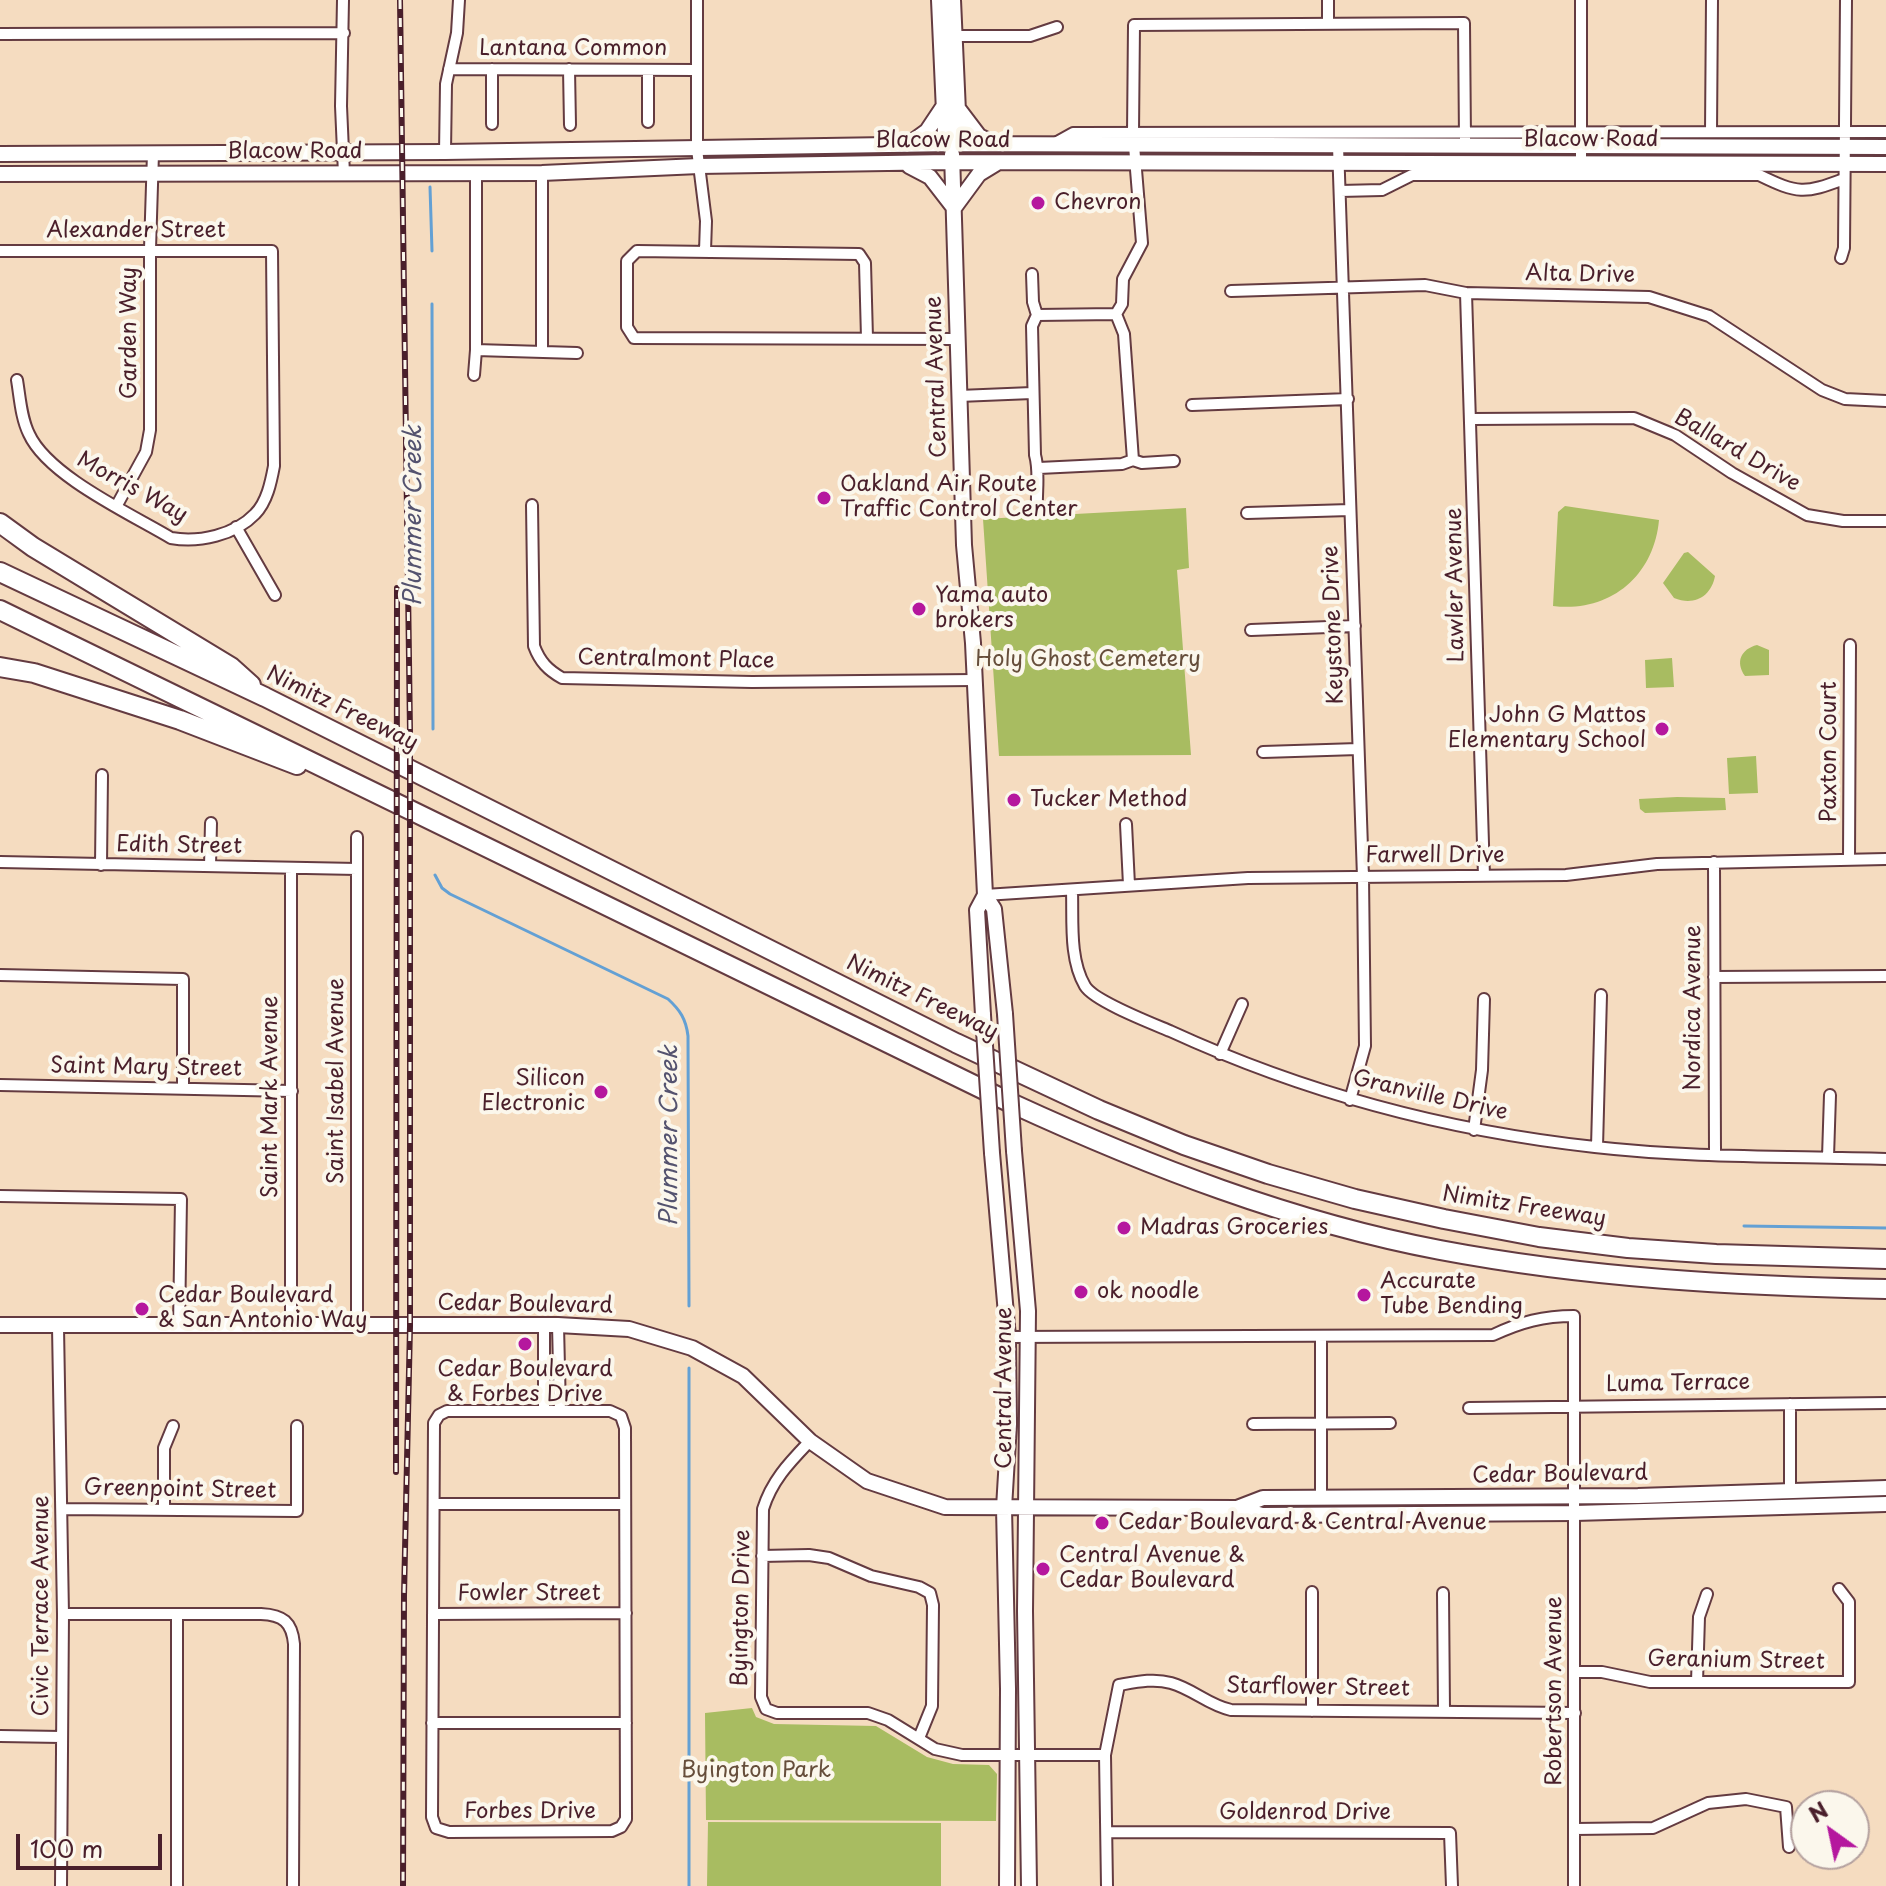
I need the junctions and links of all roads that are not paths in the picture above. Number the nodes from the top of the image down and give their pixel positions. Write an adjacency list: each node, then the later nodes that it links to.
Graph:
1 (343, 0): 12 (street)
2 (459, 0): 15 (street)
3 (697, 0): 19 (street)
4 (939, 0): 20 (main road)
5 (953, 0): 14 (main road)
6 (1328, 0): 10 (street)
7 (1581, 0): 27 (street)
8 (1712, 0): 24 (street)
9 (1846, 0): 29 (street)
10 (1328, 23): 26 (street); 28 (street)
11 (1057, 27): 14 (street)
12 (344, 33): 13 (street); 37 (street)
13 (0, 34)
14 (954, 36): 20 (main road)
15 (449, 69): 16 (street, Lantana Common); 38 (street)
16 (492, 69): 17 (street, Lantana Common); 22 (street)
17 (569, 69): 18 (street, Lantana Common); 23 (street)
18 (648, 70): 19 (street, Lantana Common); 21 (street)
19 (697, 70): 35 (street)
20 (950, 106): 31 (main road); 32 (main road)
21 (648, 122)
22 (492, 124)
23 (570, 125)
24 (1711, 132): 27 (street, Blacow Road); 29 (street, Blacow Road)
25 (1886, 132): 29 (street, Blacow Road)
26 (1134, 139): 28 (street, Blacow Road); 31 (main road, Blacow Road); 33 (main road, Blacow Road); 46 (street)
27 (1581, 139): 28 (main road, Blacow Road); 29 (main road, Blacow Road); 43 (street)
28 (1465, 140): 33 (main road, Blacow Road)
29 (1846, 140): 34 (main road, Blacow Road); 49 (street)
30 (952, 144): 31 (main road, Blacow Road); 32 (main road, Blacow Road); 41 (main road, Central Avenue)
31 (996, 144)
32 (908, 145): 35 (main road, Blacow Road)
33 (1338, 146): 42 (street, Keystone Drive)
34 (1886, 147)
35 (697, 149): 36 (main road, Blacow Road); 48 (street)
36 (537, 150): 38 (main road, Blacow Road); 50 (main road)
37 (344, 152): 38 (main road, Blacow Road); 39 (main road, Blacow Road); 54 (street)
38 (445, 152)
39 (153, 153): 40 (main road, Blacow Road); 53 (street, Garden Way)
40 (0, 154)
41 (952, 162): 44 (main road, Blacow Road); 45 (main road, Blacow Road); 56 (main road, Central Avenue)
42 (1338, 162): 43 (main road, Blacow Road); 46 (main road, Blacow Road); 55 (street, Keystone Drive)
43 (1581, 162): 49 (main road, Blacow Road)
44 (901, 163): 48 (main road, Blacow Road); 56 (main road)
45 (997, 163): 46 (main road, Blacow Road); 56 (main road)
46 (1135, 163): 66 (street)
47 (1886, 164): 49 (main road, Blacow Road)
48 (699, 166): 51 (main road, Blacow Road); 60 (street)
49 (1845, 171): 55 (street, Blacow Road); 61 (street)
50 (476, 173): 51 (main road, Blacow Road); 54 (main road, Blacow Road); 70 (street)
51 (542, 173): 71 (street)
52 (0, 174): 53 (main road, Blacow Road)
53 (153, 174): 54 (main road, Blacow Road); 57 (street, Garden Way)
54 (344, 174)
55 (1340, 191): 63 (street, Keystone Drive)
56 (954, 208): 69 (main road, Central Avenue)
57 (150, 249): 58 (street, Alexander Street); 59 (street, Alexander Street); 84 (street, Garden Way)
58 (0, 251)
59 (272, 251): 91 (street, Morris Way)
60 (705, 251): 68 (street); 68 (street)
61 (1841, 258)
62 (1032, 274): 67 (street)
63 (1342, 289): 64 (street, Alta Drive); 65 (street, Alta Drive); 77 (street, Keystone Drive)
64 (1231, 291)
65 (1466, 293): 78 (street, Alta Drive); 80 (street, Lawler Avenue)
66 (1116, 314): 67 (street); 81 (street)
67 (1037, 315): 75 (street)
68 (867, 338): 69 (street)
69 (957, 339): 76 (main road, Central Avenue)
70 (476, 350): 71 (street); 73 (street)
71 (542, 351): 72 (street)
72 (577, 353)
73 (474, 375)
74 (17, 380): 84 (street, Morris Way)
75 (1032, 393): 76 (street); 83 (street)
76 (959, 396): 99 (main road, Central Avenue)
77 (1348, 399): 79 (street); 86 (street, Keystone Drive)
78 (1886, 401)
79 (1192, 405)
80 (1472, 419): 89 (street, Ballard Drive); 116 (street, Lawler Avenue)
81 (1133, 460): 82 (street); 83 (street)
82 (1174, 461)
83 (1039, 468): 87 (street)
84 (117, 505): 91 (street, Morris Way)
85 (532, 505): 99 (street, Centralmont Place)
86 (1350, 510): 88 (street); 95 (street, Keystone Drive)
87 (1037, 511)
88 (1247, 513)
89 (1886, 521)
90 (0, 523): 100 (highway)
91 (236, 527): 93 (street)
92 (0, 572): 100 (highway, Nimitz Freeway)
93 (275, 595)
94 (0, 610): 104 (highway)
95 (1355, 626): 96 (street); 101 (street, Keystone Drive)
96 (1251, 630)
97 (1850, 645): 108 (street, Paxton Court)
98 (0, 667): 104 (highway)
99 (975, 680): 120 (main road, Central Avenue)
100 (265, 697): 139 (highway, Nimitz Freeway)
101 (1358, 749): 102 (street); 117 (street, Keystone Drive)
102 (1263, 752)
103 (102, 775): 112 (street)
104 (421, 813): 140 (highway)
105 (211, 823): 113 (street)
106 (1126, 824): 118 (street)
107 (357, 837): 115 (street, Saint Isabel Avenue)
108 (1849, 859): 109 (street, Farwell Drive); 111 (street, Farwell Drive)
109 (1886, 859)
110 (0, 862): 112 (street, Edith Street)
111 (1714, 862): 116 (street, Farwell Drive); 123 (street, Nordica Avenue)
112 (101, 865): 113 (street, Edith Street)
113 (210, 866): 114 (street, Edith Street)
114 (291, 868): 115 (street, Edith Street); 130 (street, Saint Mark Avenue)
115 (357, 869): 145 (street, Saint Isabel Avenue)
116 (1484, 876): 117 (street, Farwell Drive)
117 (1363, 877): 118 (street, Farwell Drive); 132 (street, Keystone Drive)
118 (1129, 885): 119 (street, Farwell Drive)
119 (1072, 891): 120 (street, Farwell Drive); 127 (street, Granville Drive)
120 (985, 895): 148 (main road, Central Avenue, bridge); 149 (main road, Central Avenue, bridge)
121 (0, 975): 129 (street)
122 (1886, 976): 123 (street)
123 (1714, 977): 135 (street, Nordica Avenue)
124 (1601, 995): 134 (street)
125 (1484, 999): 133 (street)
126 (1242, 1004): 127 (street)
127 (1220, 1054): 132 (street, Granville Drive)
128 (0, 1085): 129 (street, Saint Mary Street)
129 (183, 1088): 130 (street, Saint Mary Street)
130 (292, 1091): 144 (street, Saint Mark Avenue)
131 (1830, 1095): 136 (street)
132 (1350, 1100): 133 (street, Granville Drive)
133 (1474, 1130): 134 (street, Granville Drive)
134 (1597, 1147): 135 (street, Granville Drive)
135 (1715, 1154): 136 (street, Granville Drive)
136 (1828, 1157): 137 (street, Granville Drive)
137 (1886, 1159)
138 (0, 1196): 143 (street)
139 (1886, 1259)
140 (1886, 1289)
141 (0, 1325): 146 (main road, Cedar Boulevard)
142 (551, 1325): 145 (main road, Cedar Boulevard); 154 (street); 155 (street); 161 (main road, Cedar Boulevard)
143 (179, 1326): 144 (main road, Cedar Boulevard); 146 (main road, Cedar Boulevard)
144 (291, 1326): 145 (main road, Cedar Boulevard)
145 (357, 1326)
146 (58, 1327): 172 (street, Civic Terrace Avenue)
147 (1321, 1336): 149 (street); 152 (street, Robertson Avenue); 158 (street)
148 (1008, 1337): 149 (street); 169 (main road, Central Avenue)
149 (1028, 1337): 170 (main road, Central Avenue)
150 (1886, 1403): 151 (street, Luma Terrace)
151 (1790, 1404): 152 (street, Luma Terrace); 163 (street)
152 (1574, 1406): 153 (street, Luma Terrace); 164 (street, Robertson Avenue)
153 (1469, 1408)
154 (544, 1411): 155 (street, Forbes Drive); 166 (street, Forbes Drive)
155 (560, 1411): 167 (street, Forbes Drive)
156 (1390, 1423): 158 (street)
157 (1253, 1424): 158 (street)
158 (1321, 1424): 165 (street)
159 (173, 1426): 173 (street)
160 (297, 1426): 173 (street, Greenpoint Street)
161 (810, 1441): 169 (main road, Cedar Boulevard); 175 (street, Byington Drive)
162 (1886, 1488): 163 (main road, Cedar Boulevard)
163 (1790, 1490): 164 (main road, Cedar Boulevard)
164 (1575, 1497): 165 (main road, Cedar Boulevard); 174 (street, Robertson Avenue)
165 (1321, 1498): 171 (main road, Cedar Boulevard)
166 (434, 1504): 167 (street); 183 (street, Forbes Drive)
167 (625, 1504): 180 (street, Forbes Drive)
168 (1886, 1504): 174 (main road, Cedar Boulevard)
169 (1004, 1508): 170 (main road, Cedar Boulevard); 194 (main road, Central Avenue)
170 (1025, 1508): 171 (main road, Cedar Boulevard); 195 (main road, Central Avenue)
171 (1237, 1508): 174 (main road, Cedar Boulevard)
172 (63, 1509): 173 (street, Greenpoint Street); 181 (street, Civic Terrace Avenue)
173 (164, 1510)
174 (1575, 1513): 184 (street, Robertson Avenue)
175 (762, 1556): 193 (street, Byington Drive); 193 (street)
176 (1839, 1589): 185 (street, Geranium Street)
177 (1312, 1592): 187 (street)
178 (1443, 1593): 186 (street)
179 (1707, 1594): 185 (street)
180 (626, 1613): 183 (street, Fowler Street); 190 (street, Forbes Drive)
181 (63, 1614): 182 (street); 192 (street, Civic Terrace Avenue)
182 (177, 1614): 201 (street); 202 (street)
183 (433, 1614): 189 (street, Forbes Drive)
184 (1575, 1672): 185 (street, Geranium Street); 188 (street, Robertson Avenue)
185 (1697, 1682)
186 (1444, 1710): 187 (street, Starflower Street); 188 (street, Starflower Street)
187 (1312, 1711): 196 (street, Starflower Street)
188 (1575, 1713): 197 (street, Robertson Avenue)
189 (432, 1723): 190 (street); 190 (street, Forbes Drive)
190 (626, 1723)
191 (0, 1736): 192 (street)
192 (61, 1737): 200 (street, Civic Terrace Avenue)
193 (919, 1738): 194 (street, Byington Drive)
194 (1006, 1755): 195 (street, Byington Drive); 203 (main road, Central Avenue)
195 (1029, 1755): 196 (street); 204 (main road, Central Avenue)
196 (1105, 1755): 198 (street)
197 (1575, 1829): 199 (street); 207 (street, Robertson Avenue)
198 (1107, 1832): 205 (street); 206 (street, Goldenrod Drive)
199 (1789, 1847)
200 (61, 1886)
201 (177, 1886)
202 (293, 1886)
203 (1007, 1886)
204 (1029, 1886)
205 (1107, 1886)
206 (1452, 1886)
207 (1574, 1886)

